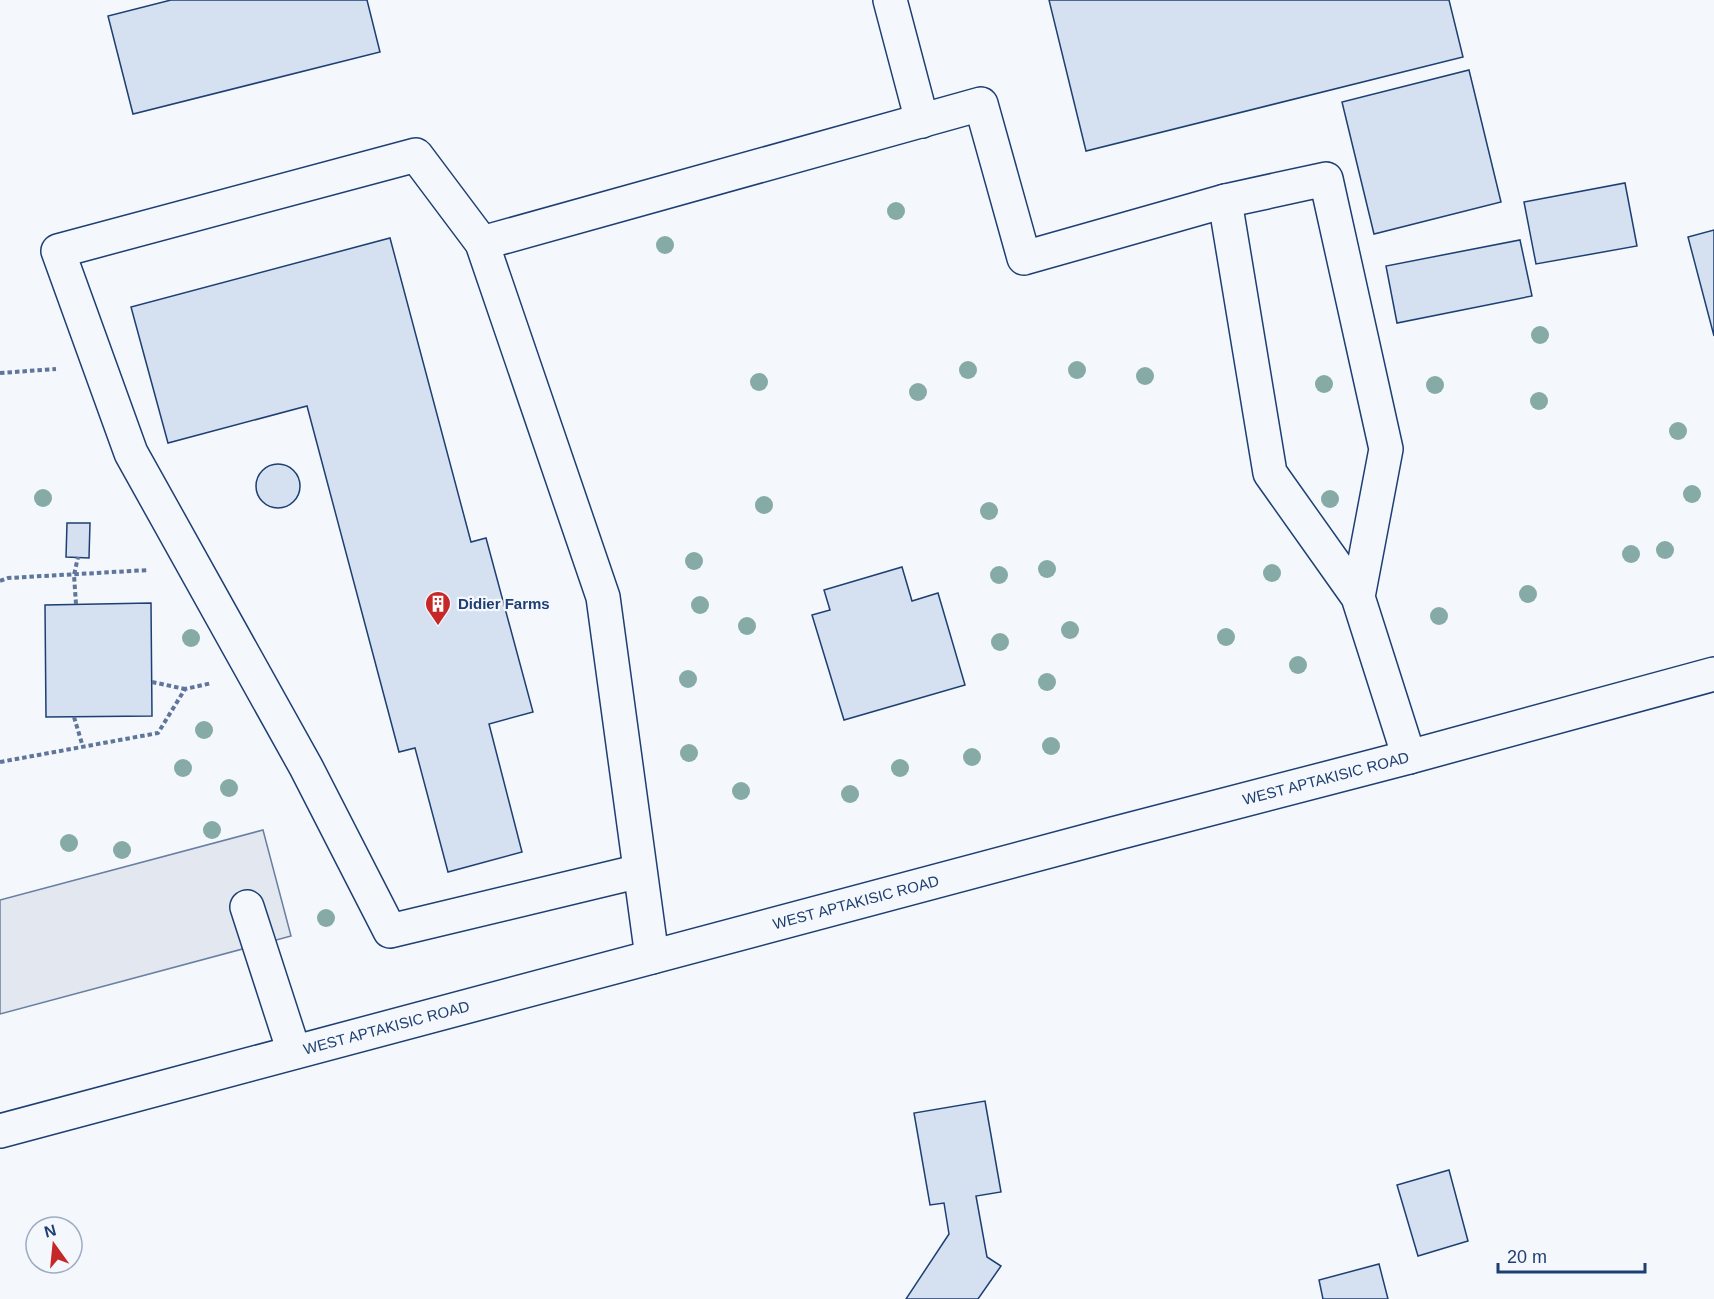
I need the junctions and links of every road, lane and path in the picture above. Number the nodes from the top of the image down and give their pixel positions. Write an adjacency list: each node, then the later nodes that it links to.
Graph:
1 (890, 0): 2 (main road)
2 (922, 121): 3 (main road); 4 (main road)
3 (1225, 201): 11 (main road); 11 (main road)
4 (483, 243): 5 (main road); 21 (main road)
5 (99, 366): 6 (path); 8 (main road)
6 (0, 373)
7 (78, 557): 9 (path)
8 (195, 568): 9 (path); 13 (main road)
9 (74, 575): 10 (path); 12 (path)
10 (0, 581)
11 (1358, 597): 19 (main road)
12 (76, 604)
13 (254, 673): 16 (path); 21 (main road)
14 (1714, 674): 19 (main road, WEST APTAKISIC ROAD)
15 (152, 682): 16 (path)
16 (185, 689): 18 (path)
17 (74, 717): 18 (path)
18 (83, 747): 20 (path)
19 (1409, 757): 23 (main road, WEST APTAKISIC ROAD)
20 (0, 762)
21 (640, 871): 23 (main road)
22 (247, 907): 24 (main road)
23 (652, 957): 24 (main road, WEST APTAKISIC ROAD)
24 (294, 1052): 25 (main road, WEST APTAKISIC ROAD)
25 (0, 1131)

